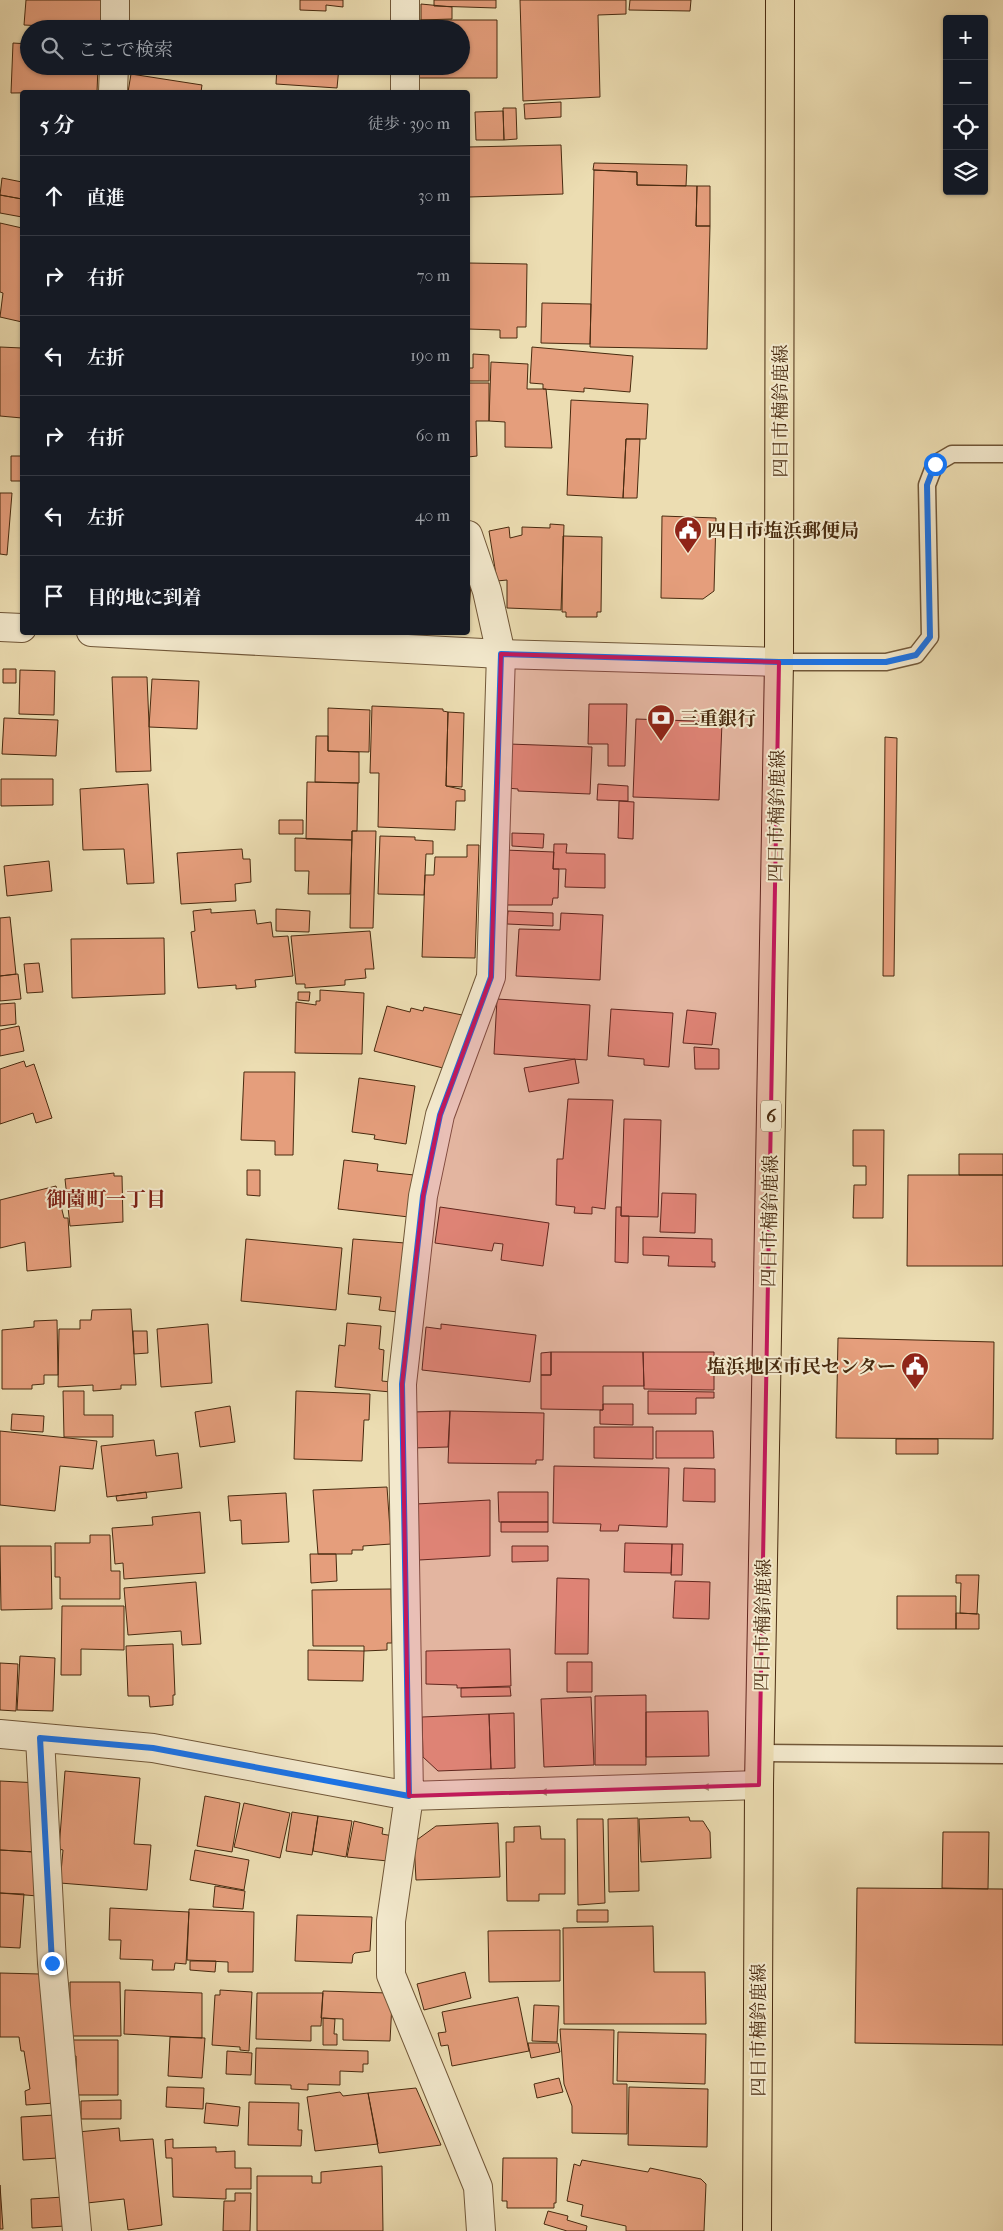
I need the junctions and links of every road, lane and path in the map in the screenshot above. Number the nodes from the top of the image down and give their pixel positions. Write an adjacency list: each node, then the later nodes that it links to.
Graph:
1 (115, 0): 4 (street)
2 (405, 0): 5 (street)
3 (780, 0): 16 (main road, 四日市楠鈴鹿線 / 6)
4 (115, 20)
5 (405, 20)
6 (114, 75): 8 (street)
7 (405, 75): 9 (street)
8 (113, 90)
9 (405, 90)
10 (1003, 454): 16 (lane)
11 (470, 541): 15 (street)
12 (0, 627): 13 (street)
13 (20, 628)
14 (147, 635): 15 (street)
15 (501, 654): 16 (street); 22 (street)
16 (779, 662): 19 (main road, 四日市楠鈴鹿線 / 6)
17 (0, 1734): 18 (street)
18 (40, 1738): 22 (street); 23 (street)
19 (760, 1753): 20 (lane); 21 (main road, 四日市楠鈴鹿線 / 6)
20 (1003, 1754)
21 (759, 1785): 22 (street, one-way to 22); 25 (main road, 四日市楠鈴鹿線 / 6)
22 (409, 1796): 24 (street)
23 (77, 2231)
24 (481, 2231)
25 (756, 2231)

